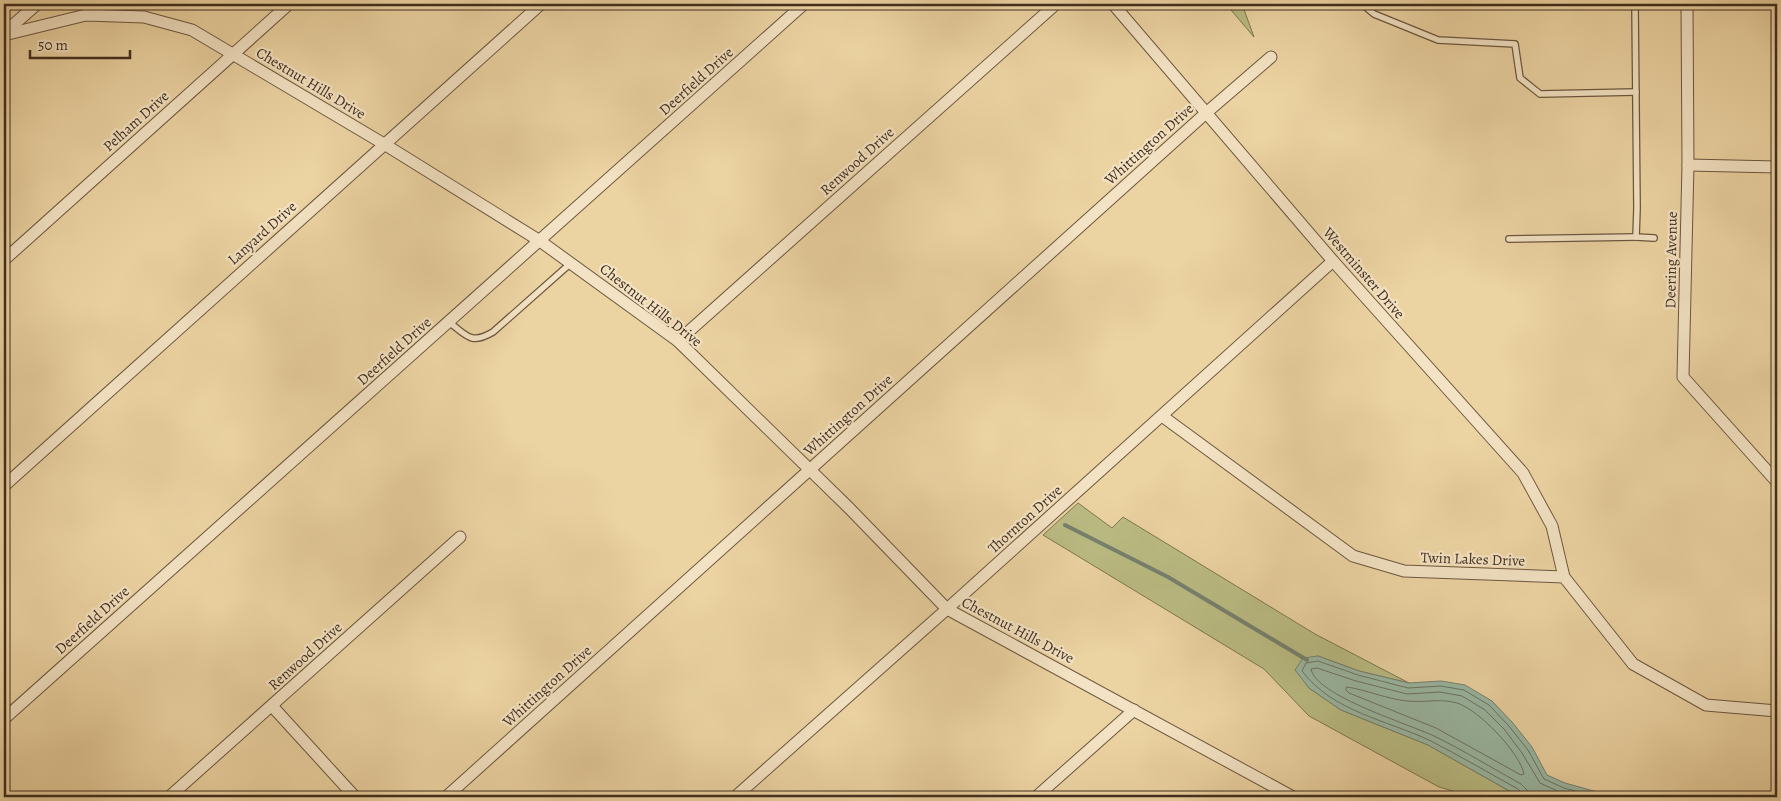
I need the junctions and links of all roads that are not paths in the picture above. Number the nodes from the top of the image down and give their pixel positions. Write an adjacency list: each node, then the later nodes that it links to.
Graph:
1 (37, 4): 10 (street)
2 (288, 4): 11 (street, Pelham Drive)
3 (541, 4): 15 (street, Lanyard Drive)
4 (804, 4): 21 (street, Deerfield Drive)
5 (1056, 4): 26 (street, Renwood Drive)
6 (1113, 4): 14 (street, Westminster Drive)
7 (1362, 4): 13 (lane)
8 (1635, 4): 13 (lane)
9 (1687, 4): 16 (street, Deering Avenue)
10 (4, 34): 11 (street, Chestnut Hills Drive)
11 (232, 54): 15 (street, Chestnut Hills Drive); 22 (street, Pelham Drive)
12 (1271, 57): 14 (street, Whittington Drive)
13 (1636, 92): 18 (lane)
14 (1206, 113): 23 (street, Westminster Drive); 28 (street, Whittington Drive)
15 (384, 144): 21 (street, Chestnut Hills Drive); 30 (street, Lanyard Drive)
16 (1688, 165): 17 (street); 29 (street, Deering Avenue)
17 (1777, 167)
18 (1636, 237): 19 (lane); 20 (lane)
19 (1509, 238)
20 (1654, 238)
21 (540, 241): 24 (street, Chestnut Hills Drive); 25 (street, Deerfield Drive)
22 (4, 260)
23 (1334, 261): 27 (street, Thornton Drive); 32 (street, Westminster Drive)
24 (571, 262): 25 (lane); 26 (street, Chestnut Hills Drive)
25 (449, 322): 37 (street, Deerfield Drive)
26 (678, 341): 28 (street, Chestnut Hills Drive)
27 (1162, 416): 32 (street, Twin Lakes Drive); 33 (street, Thornton Drive)
28 (809, 470): 33 (street, Chestnut Hills Drive); 40 (street, Whittington Drive)
29 (1777, 482)
30 (4, 486)
31 (460, 537): 34 (street, Renwood Drive)
32 (1564, 577): 36 (street)
33 (947, 609): 35 (street, Chestnut Hills Drive); 41 (street, Thornton Drive)
34 (272, 706): 38 (street, Renwood Drive); 39 (street)
35 (1134, 710): 42 (street); 43 (street, Chestnut Hills Drive)
36 (1777, 711)
37 (4, 719)
38 (170, 797)
39 (355, 797)
40 (446, 797)
41 (735, 797)
42 (1036, 797)
43 (1293, 797)

